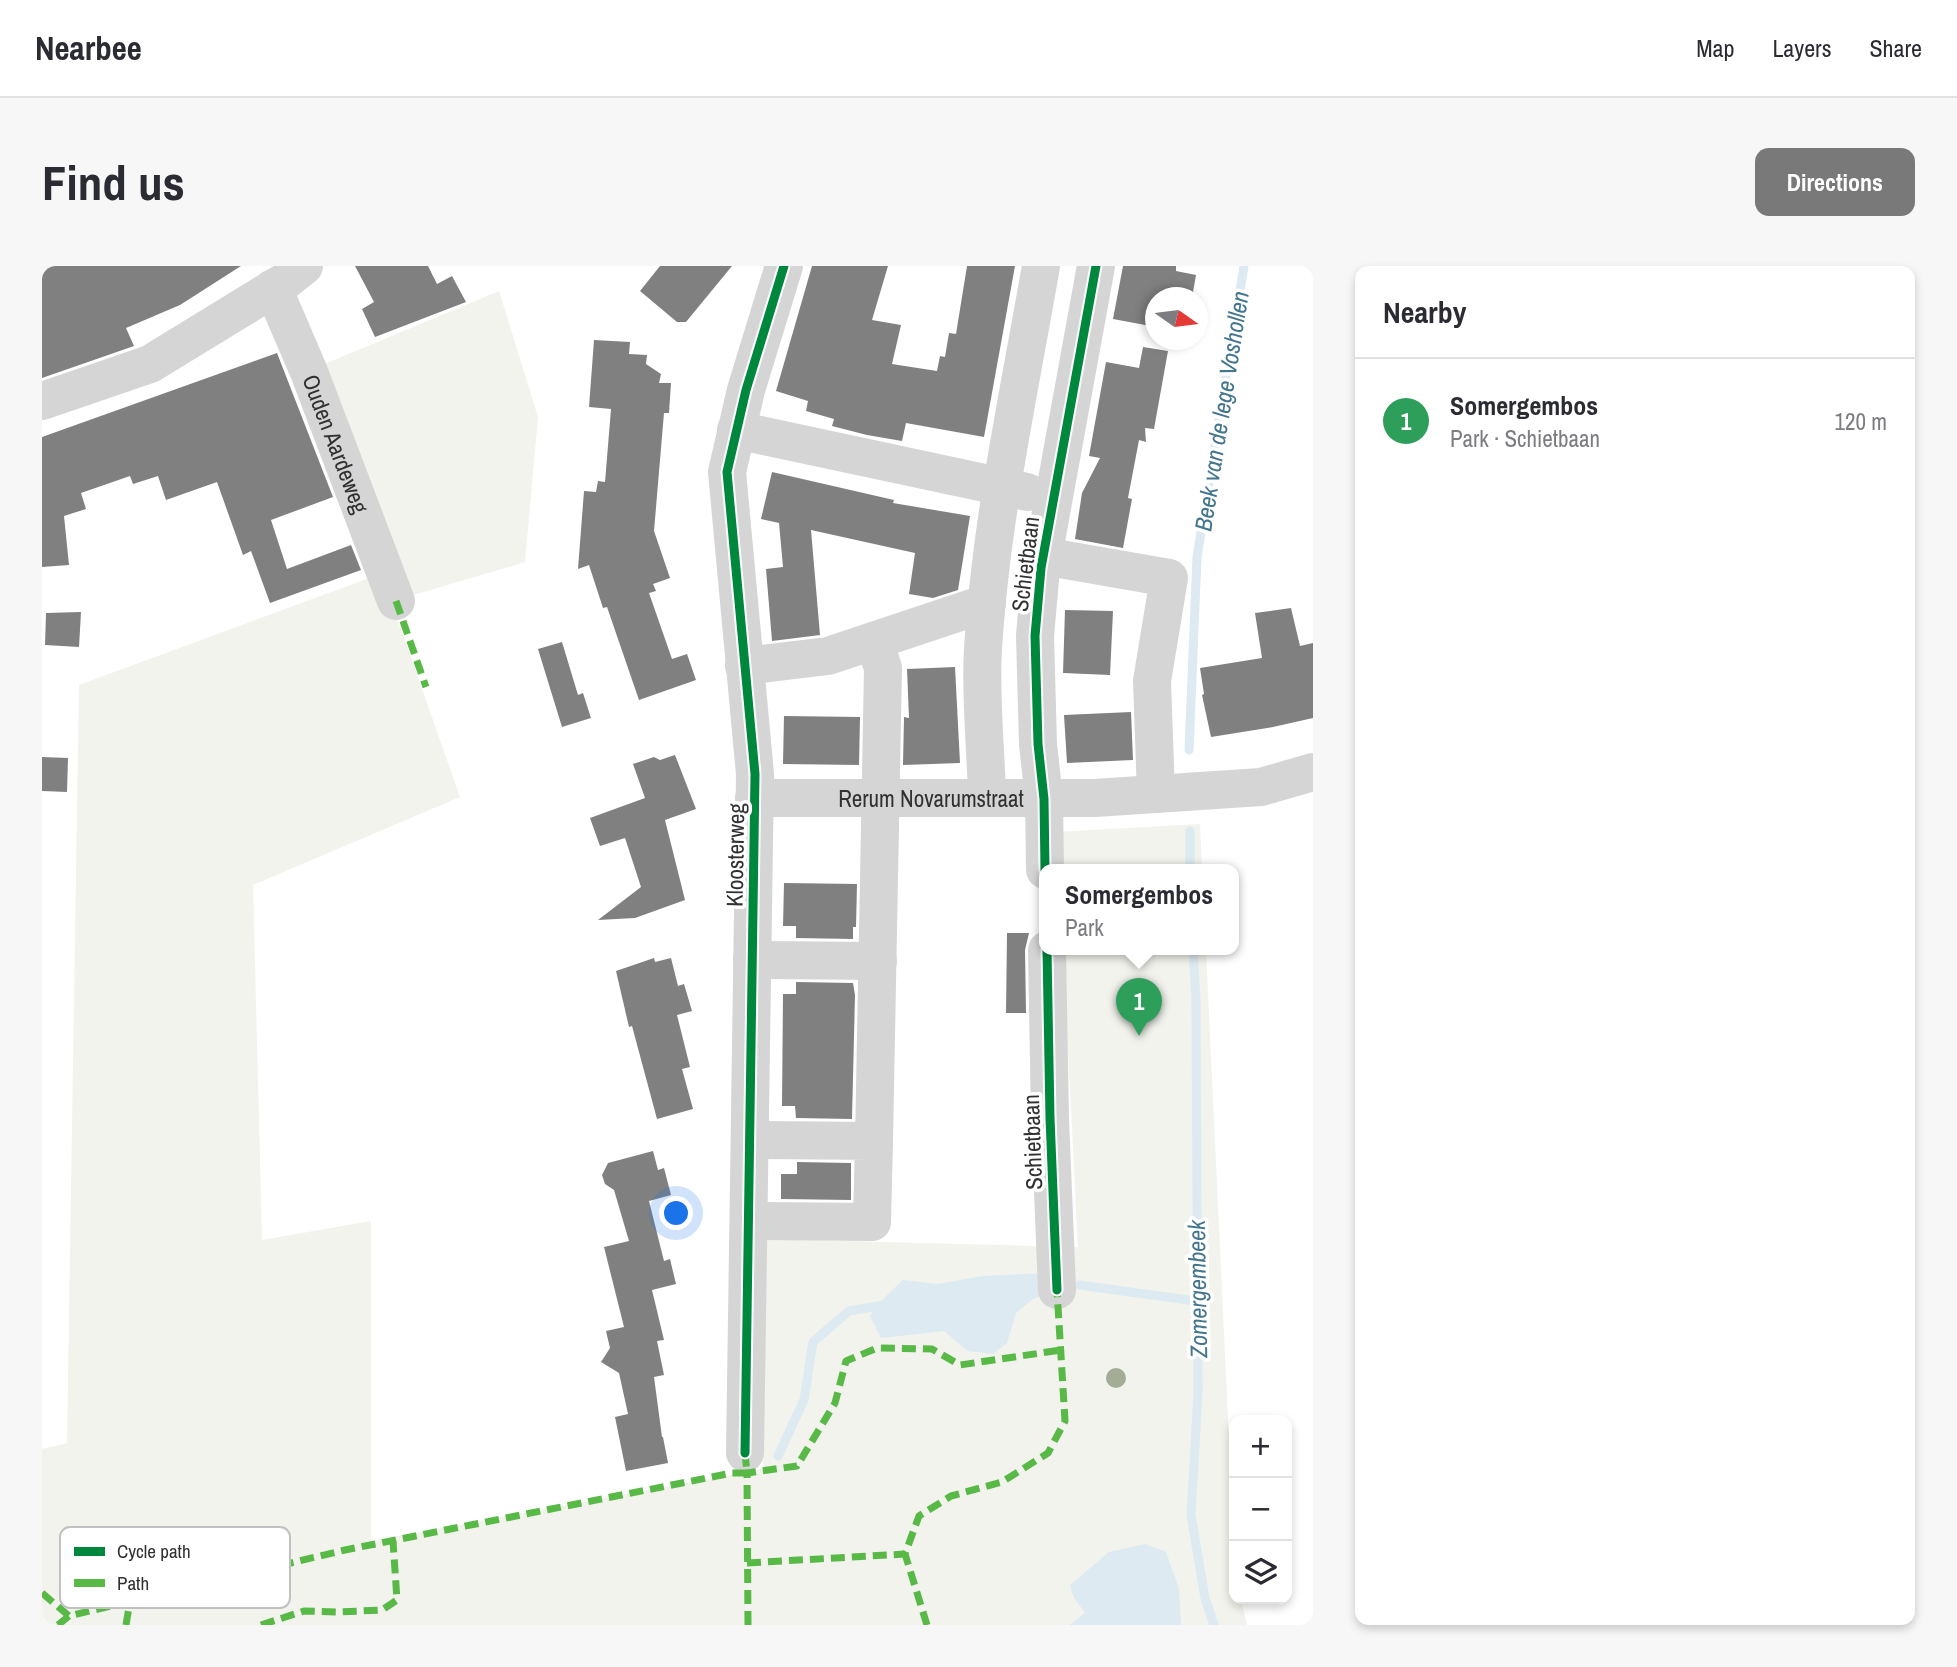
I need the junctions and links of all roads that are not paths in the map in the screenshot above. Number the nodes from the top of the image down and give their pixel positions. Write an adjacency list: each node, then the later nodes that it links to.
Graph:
1 (304, 266): 5 (street)
2 (784, 266): 7 (street, Kloosterweg)
3 (1041, 266): 8 (street, Schietbaan)
4 (1096, 266): 9 (street, Schietbaan)
5 (273, 288): 6 (street); 11 (street, Ouden Aardeweg)
6 (42, 401)
7 (736, 430): 8 (street, Schietbaan); 14 (street, Kloosterweg)
8 (1003, 488): 9 (street, Schietbaan); 12 (street, Schietbaan)
9 (1054, 497): 10 (street, Schietbaan)
10 (1042, 556): 16 (street); 20 (street, Schietbaan)
11 (396, 601)
12 (987, 603): 13 (street); 17 (street, Schietbaan)
13 (878, 654): 14 (street); 19 (street)
14 (744, 666): 18 (street, Kloosterweg)
15 (1313, 772): 16 (street, Rerum Novarumstraat)
16 (1156, 794): 20 (street, Rerum Novarumstraat)
17 (987, 797): 19 (street, Rerum Novarumstraat); 20 (street, Rerum Novarumstraat)
18 (754, 798): 19 (street, Rerum Novarumstraat); 23 (street, Kloosterweg)
19 (881, 799): 24 (street)
20 (1044, 799): 21 (street, Schietbaan)
21 (1045, 864)
22 (1047, 955): 28 (street, Schietbaan)
23 (752, 960): 24 (street); 25 (street, Kloosterweg)
24 (878, 961): 26 (street)
25 (750, 1140): 26 (street); 27 (street, Kloosterweg)
26 (874, 1141): 27 (street)
27 (749, 1221): 29 (street, Kloosterweg)
28 (1057, 1279)
29 (745, 1453)

